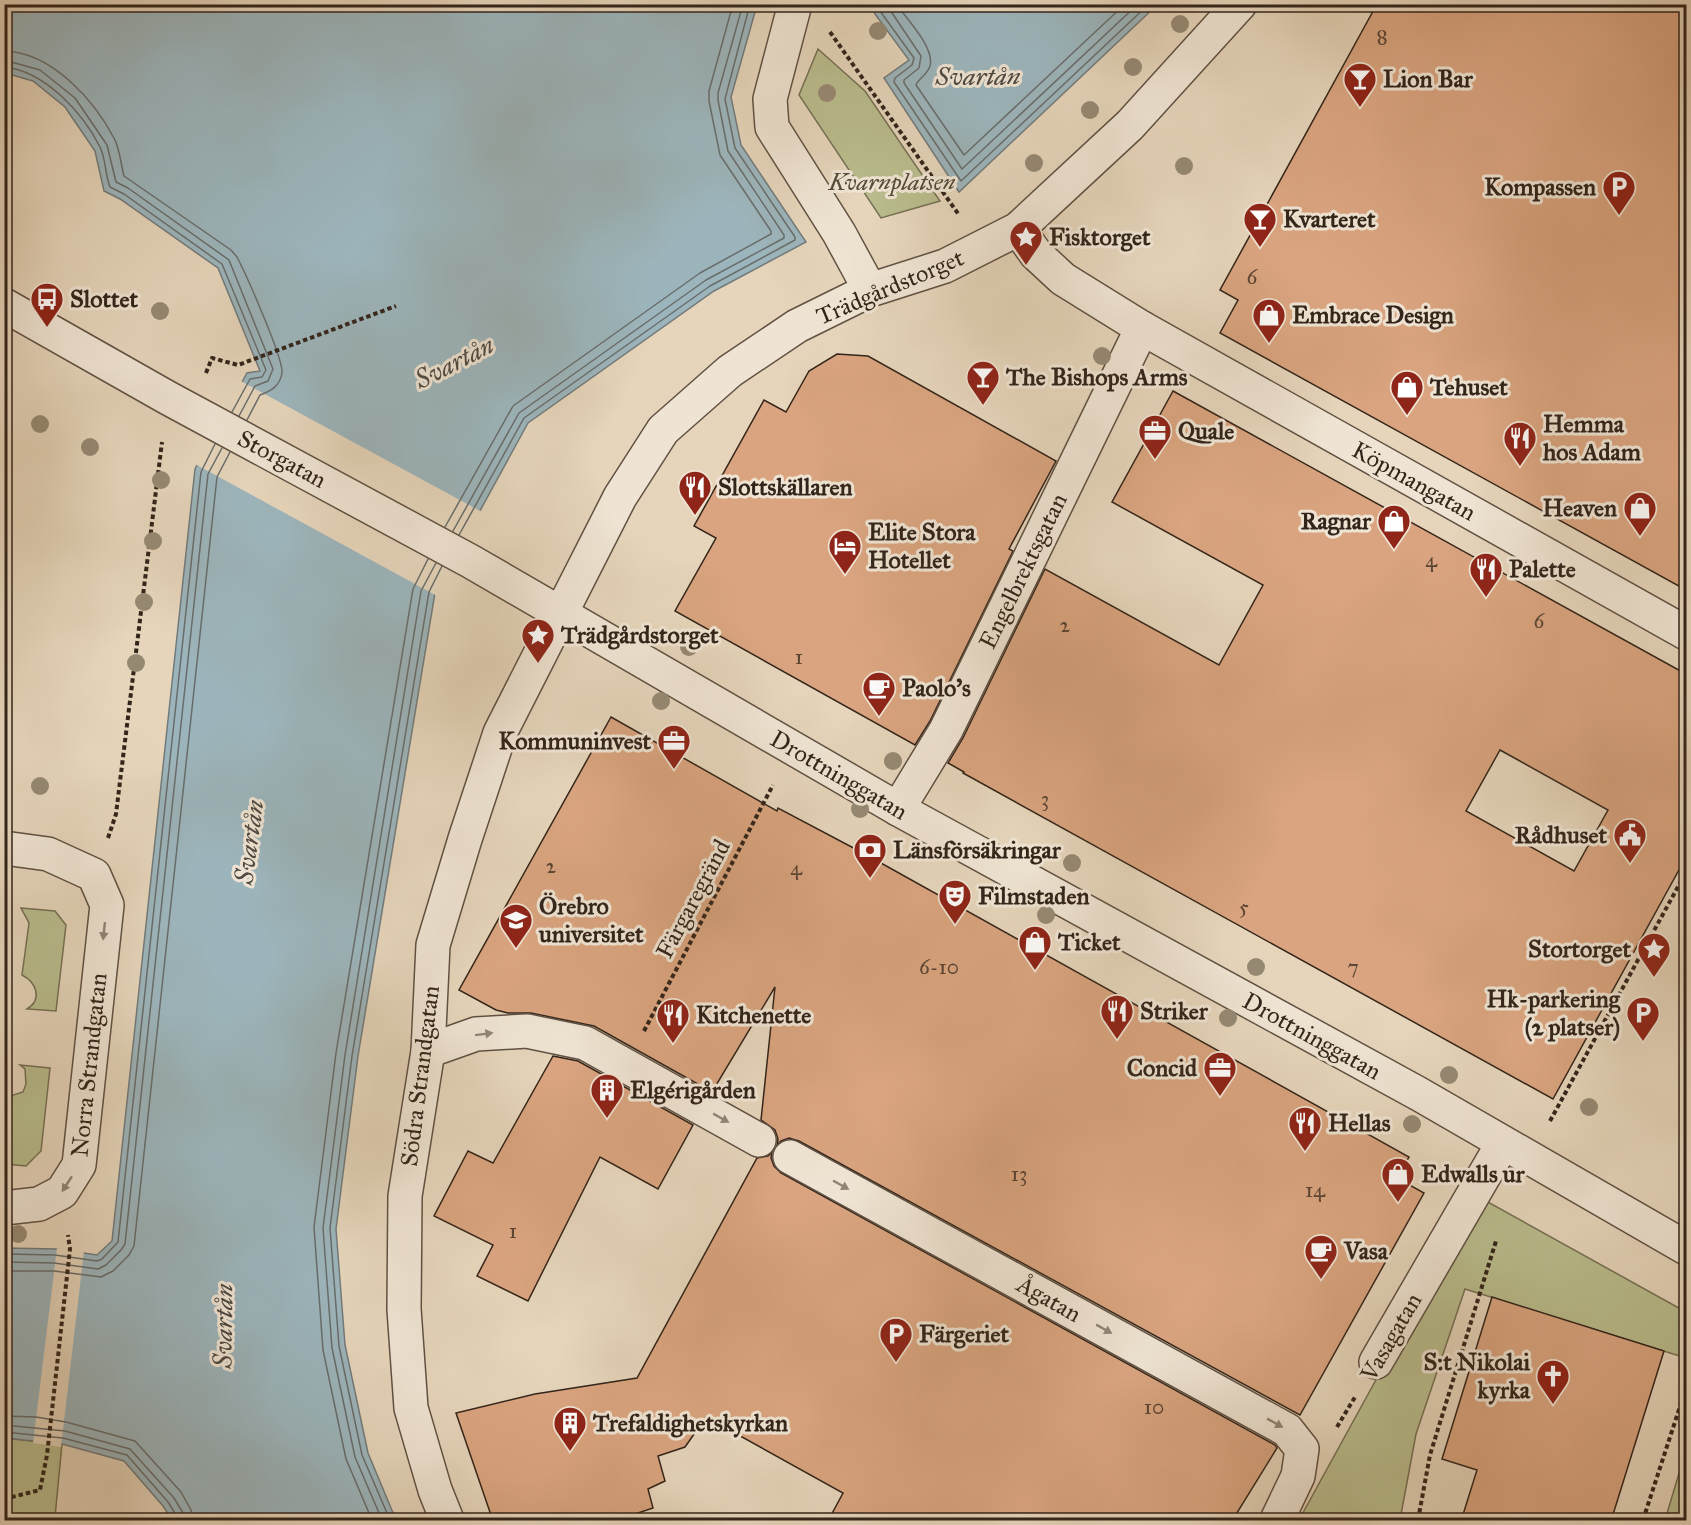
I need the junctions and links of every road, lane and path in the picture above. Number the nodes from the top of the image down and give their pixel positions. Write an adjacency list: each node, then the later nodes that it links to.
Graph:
1 (795, 4): 6 (street)
2 (1240, 4): 5 (street)
3 (828, 29): 4 (path)
4 (950, 202)
5 (1018, 229): 6 (street, Trädgårdstorget); 9 (street)
6 (870, 290): 12 (street, Trädgårdstorget)
7 (4, 305): 11 (street, Storgatan)
8 (396, 306): 10 (path)
9 (1142, 328): 13 (street, Köpmangatan); 15 (street, Engelbrektsgatan)
10 (205, 374)
11 (168, 398): 12 (street, Storgatan); 18 (path)
12 (559, 614): 14 (street, Drottninggatan); 19 (street, Södra Strandgatan)
13 (1686, 633)
14 (792, 748): 15 (street, Drottninggatan); 20 (path, Färgaregränd)
15 (898, 809): 22 (street, Drottninggatan)
16 (4, 848): 18 (street)
17 (1686, 872): 22 (path)
18 (94, 875): 24 (street, Norra Strandgatan, one-way to 24)
19 (428, 1051): 20 (street, one-way to 20); 32 (street, Södra Strandgatan)
20 (626, 1066): 21 (street, one-way to 21)
21 (759, 1140)
22 (1516, 1151): 26 (street, Drottninggatan); 28 (street, Vasagatan)
23 (790, 1157): 30 (street, Ågatan, one-way to 30)
24 (4, 1208)
25 (1499, 1233): 34 (path)
26 (1686, 1248)
27 (70, 1249): 31 (path)
28 (1376, 1362): 30 (path, Vasagatan)
29 (1686, 1388): 35 (path)
30 (1302, 1449): 33 (street)
31 (4, 1499)
32 (447, 1521)
33 (1277, 1521)
34 (1418, 1521)
35 (1643, 1521)

